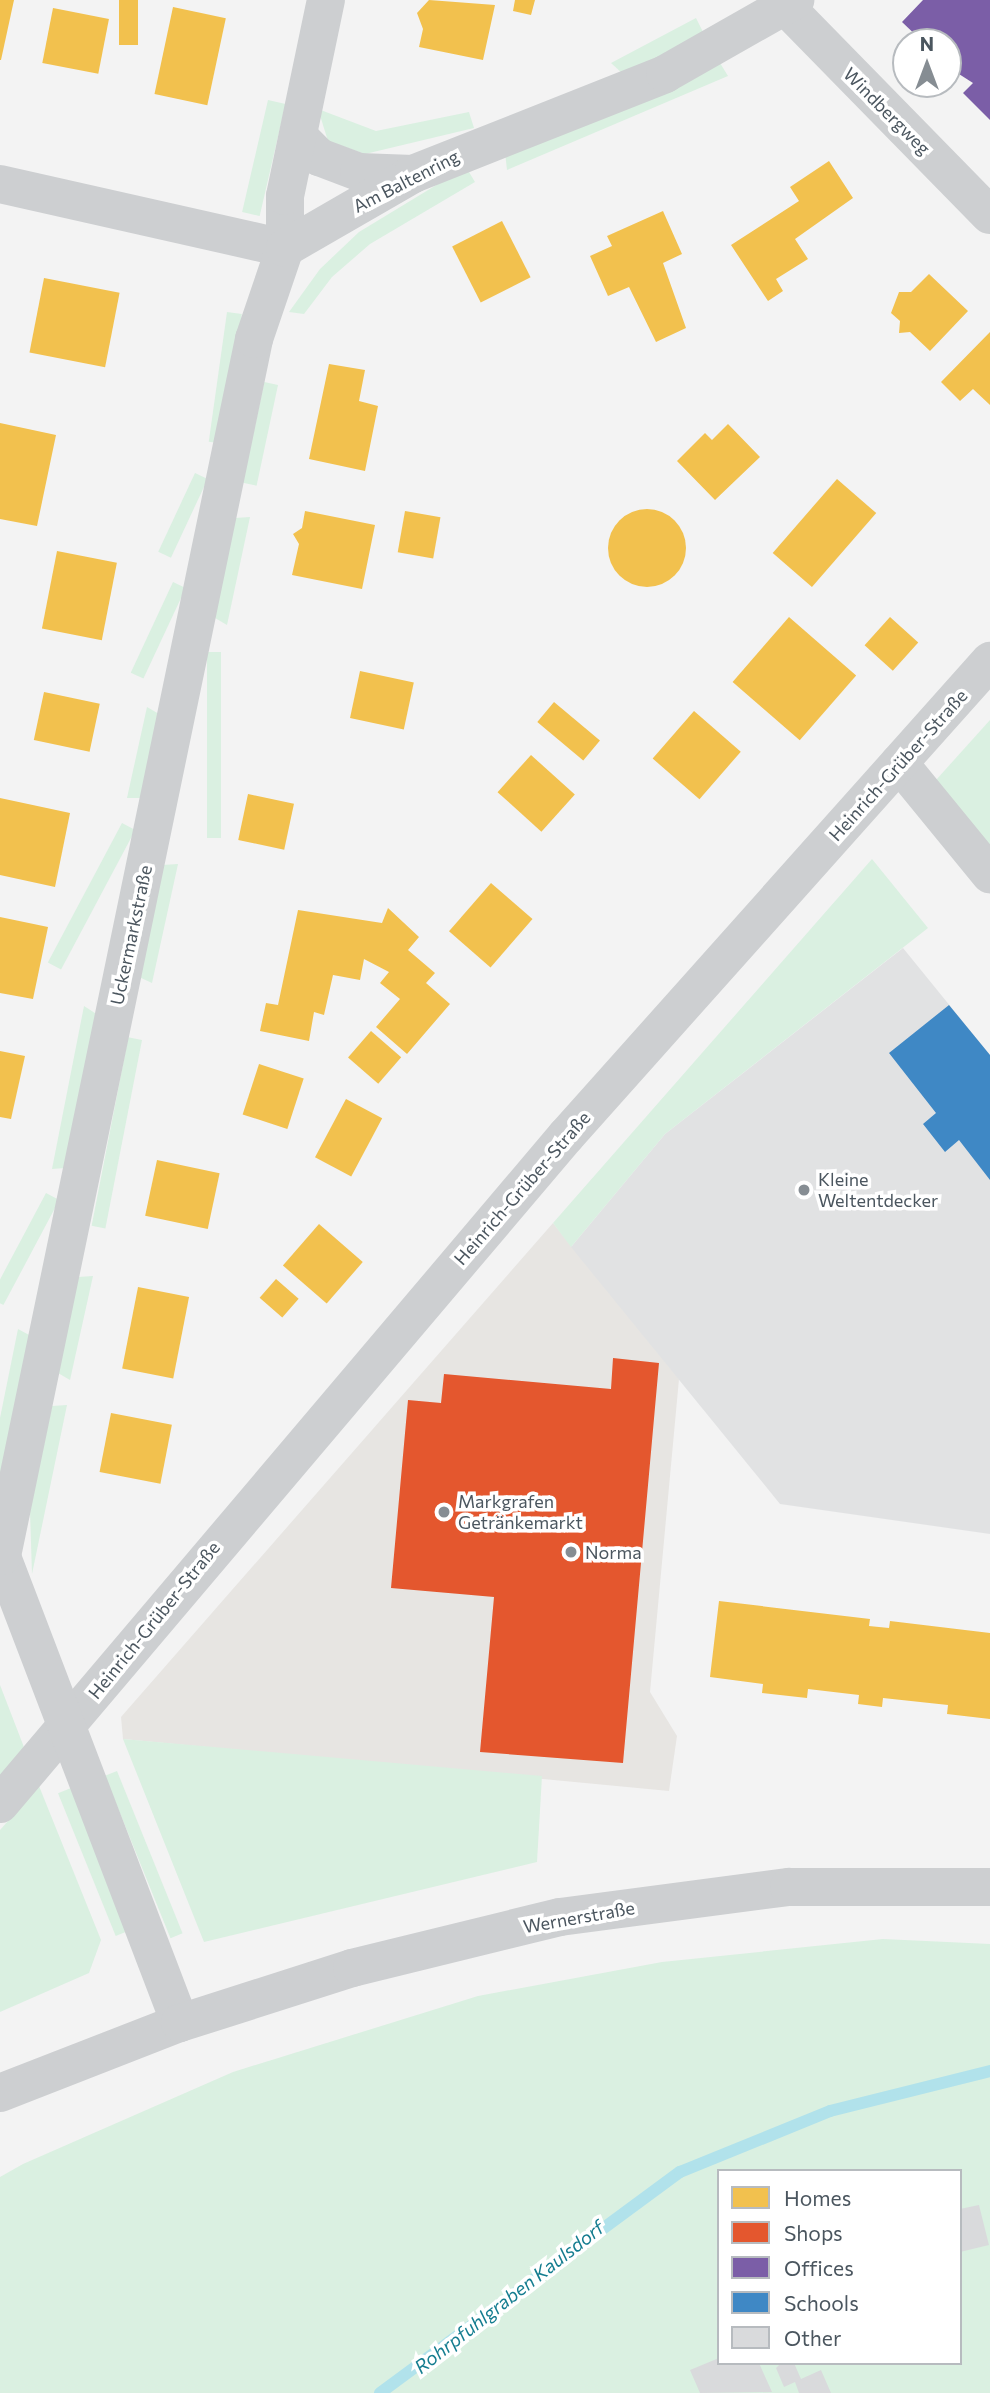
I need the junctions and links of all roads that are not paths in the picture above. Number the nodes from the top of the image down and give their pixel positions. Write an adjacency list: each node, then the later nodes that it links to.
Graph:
1 (326, 0): 3 (street, Uckermarkstraße)
2 (791, 3): 4 (street, Am Baltenring); 6 (street, Windbergweg)
3 (298, 136): 4 (street); 7 (street, Uckermarkstraße)
4 (413, 174): 7 (street, Am Baltenring)
5 (0, 184): 7 (street)
6 (990, 215)
7 (285, 247): 11 (street, Uckermarkstraße)
8 (990, 661): 9 (street, Heinrich-Grüber-Straße)
9 (899, 762): 10 (street); 11 (street, Heinrich-Grüber-Straße)
10 (990, 874)
11 (68, 1728): 12 (street, Heinrich-Grüber-Straße); 14 (street)
12 (0, 1804)
13 (990, 1886): 14 (street, Wernerstraße)
14 (180, 2023): 15 (street)
15 (0, 2093)

